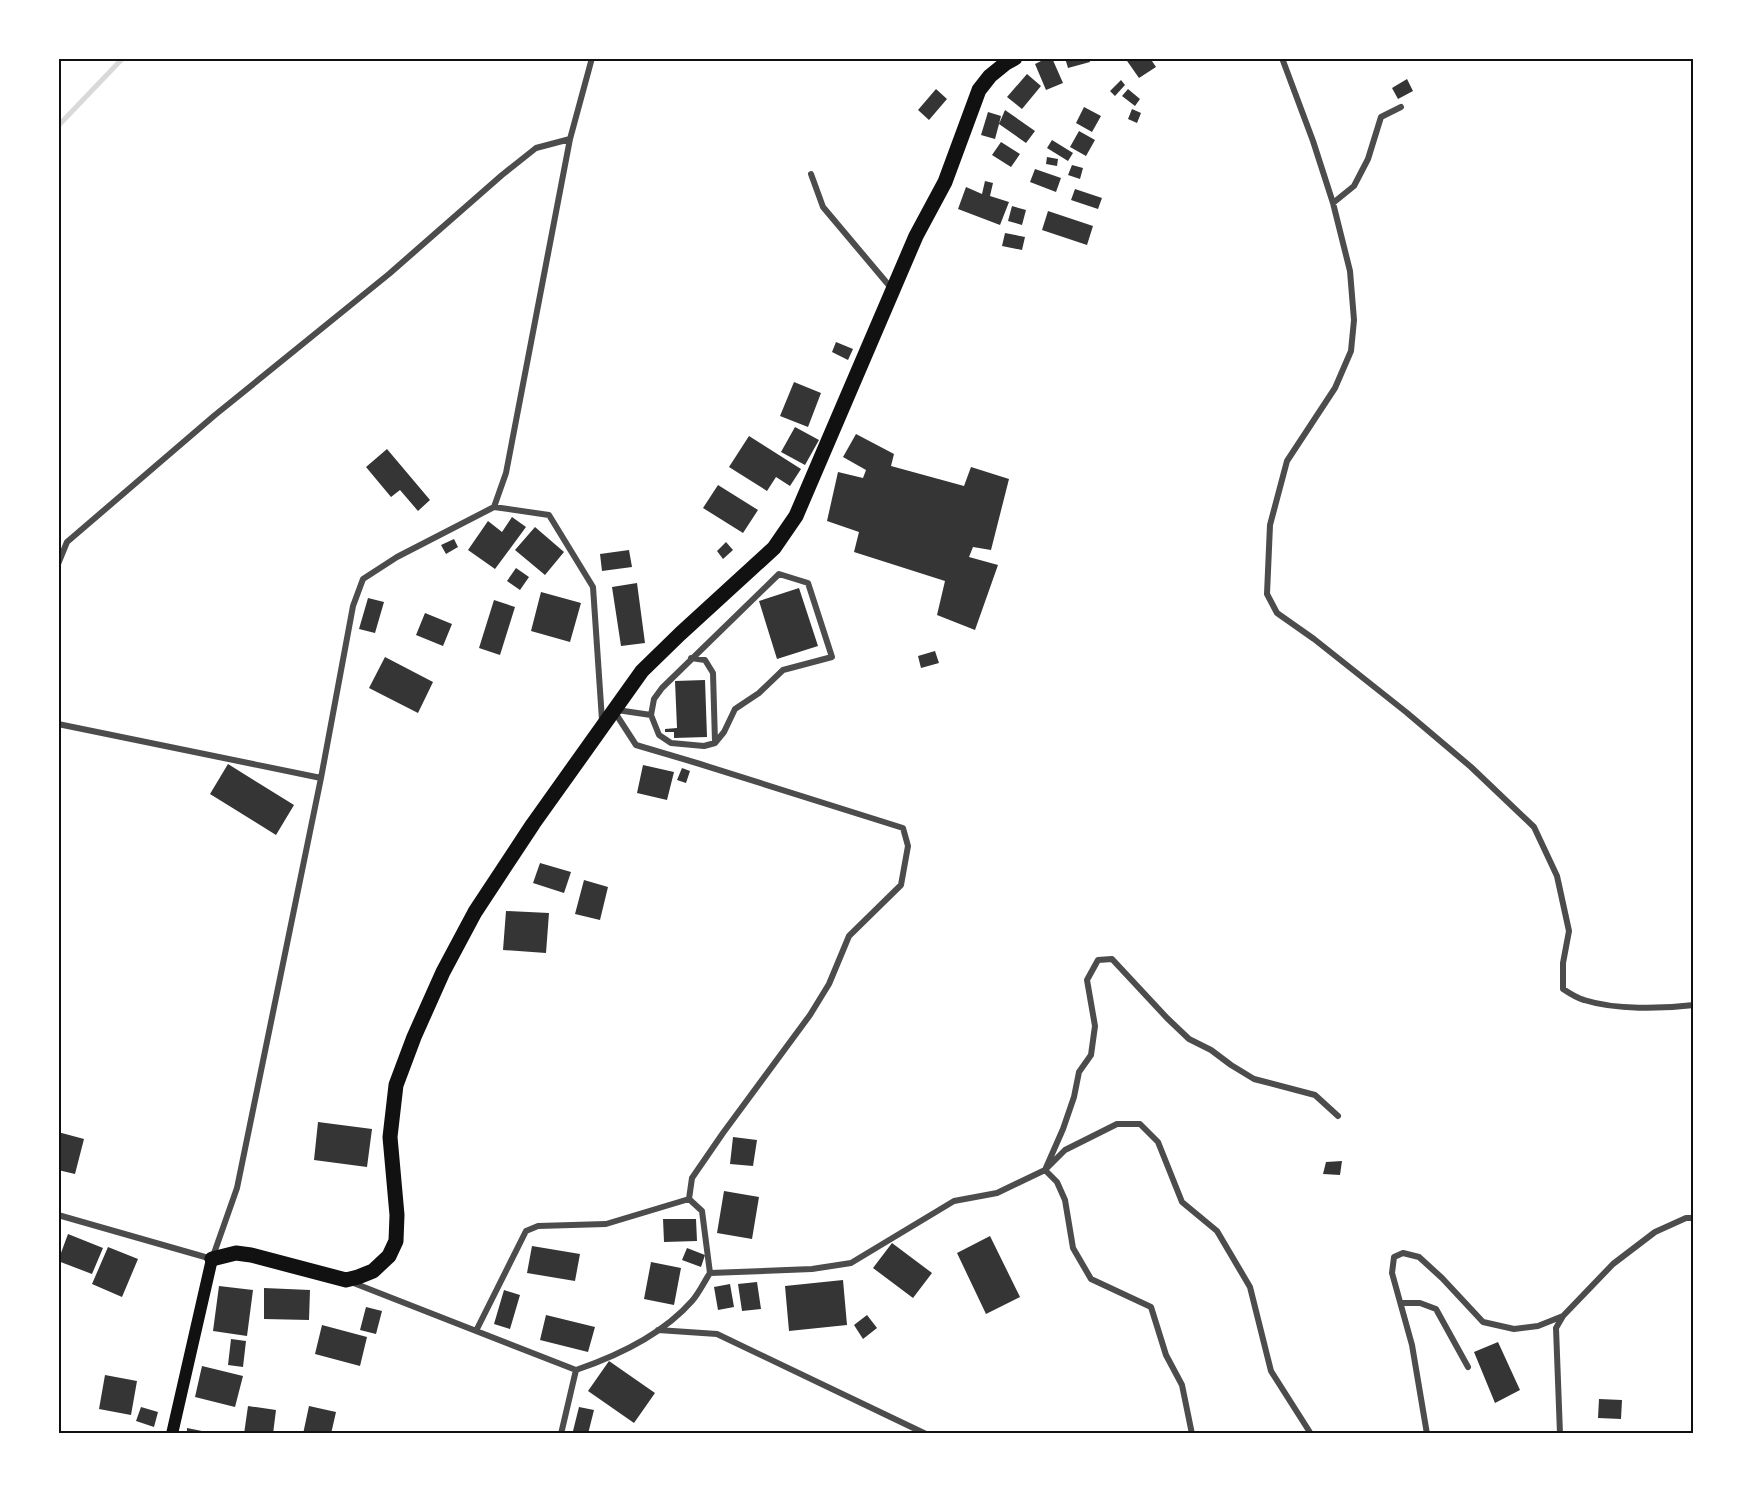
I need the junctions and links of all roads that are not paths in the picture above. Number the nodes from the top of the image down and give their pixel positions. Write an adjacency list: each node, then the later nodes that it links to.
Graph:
1 (592, 58): 5 (street)
2 (1016, 58): 8 (main road)
3 (1282, 58): 7 (street)
4 (1401, 107): 7 (street)
5 (570, 139): 9 (street); 10 (street)
6 (812, 174): 8 (street)
7 (1333, 203): 18 (street)
8 (893, 290): 12 (main road)
9 (494, 507): 15 (street); 17 (street)
10 (58, 564)
11 (691, 658): 13 (street); 16 (street); 16 (street)
12 (614, 710): 13 (street); 15 (main road); 21 (street)
13 (651, 715): 16 (street)
14 (58, 724): 17 (street)
15 (602, 725): 26 (main road)
16 (715, 743)
17 (321, 778): 24 (street)
18 (1694, 1005)
19 (1338, 1116): 20 (street)
20 (1045, 1170): 25 (street); 36 (street); 37 (street)
21 (689, 1199): 25 (street); 30 (street)
22 (58, 1215): 24 (street)
23 (1694, 1218): 28 (street)
24 (212, 1259): 26 (main road); 33 (main road)
25 (710, 1273): 29 (street)
26 (346, 1280): 30 (street)
27 (1401, 1303): 28 (street); 31 (street); 38 (street)
28 (1563, 1316): 39 (street)
29 (658, 1330): 32 (street); 35 (street)
30 (476, 1331): 32 (street)
31 (1468, 1367)
32 (576, 1370): 34 (street)
33 (172, 1434)
34 (561, 1434)
35 (926, 1434)
36 (1192, 1434)
37 (1311, 1434)
38 (1427, 1434)
39 (1560, 1434)

